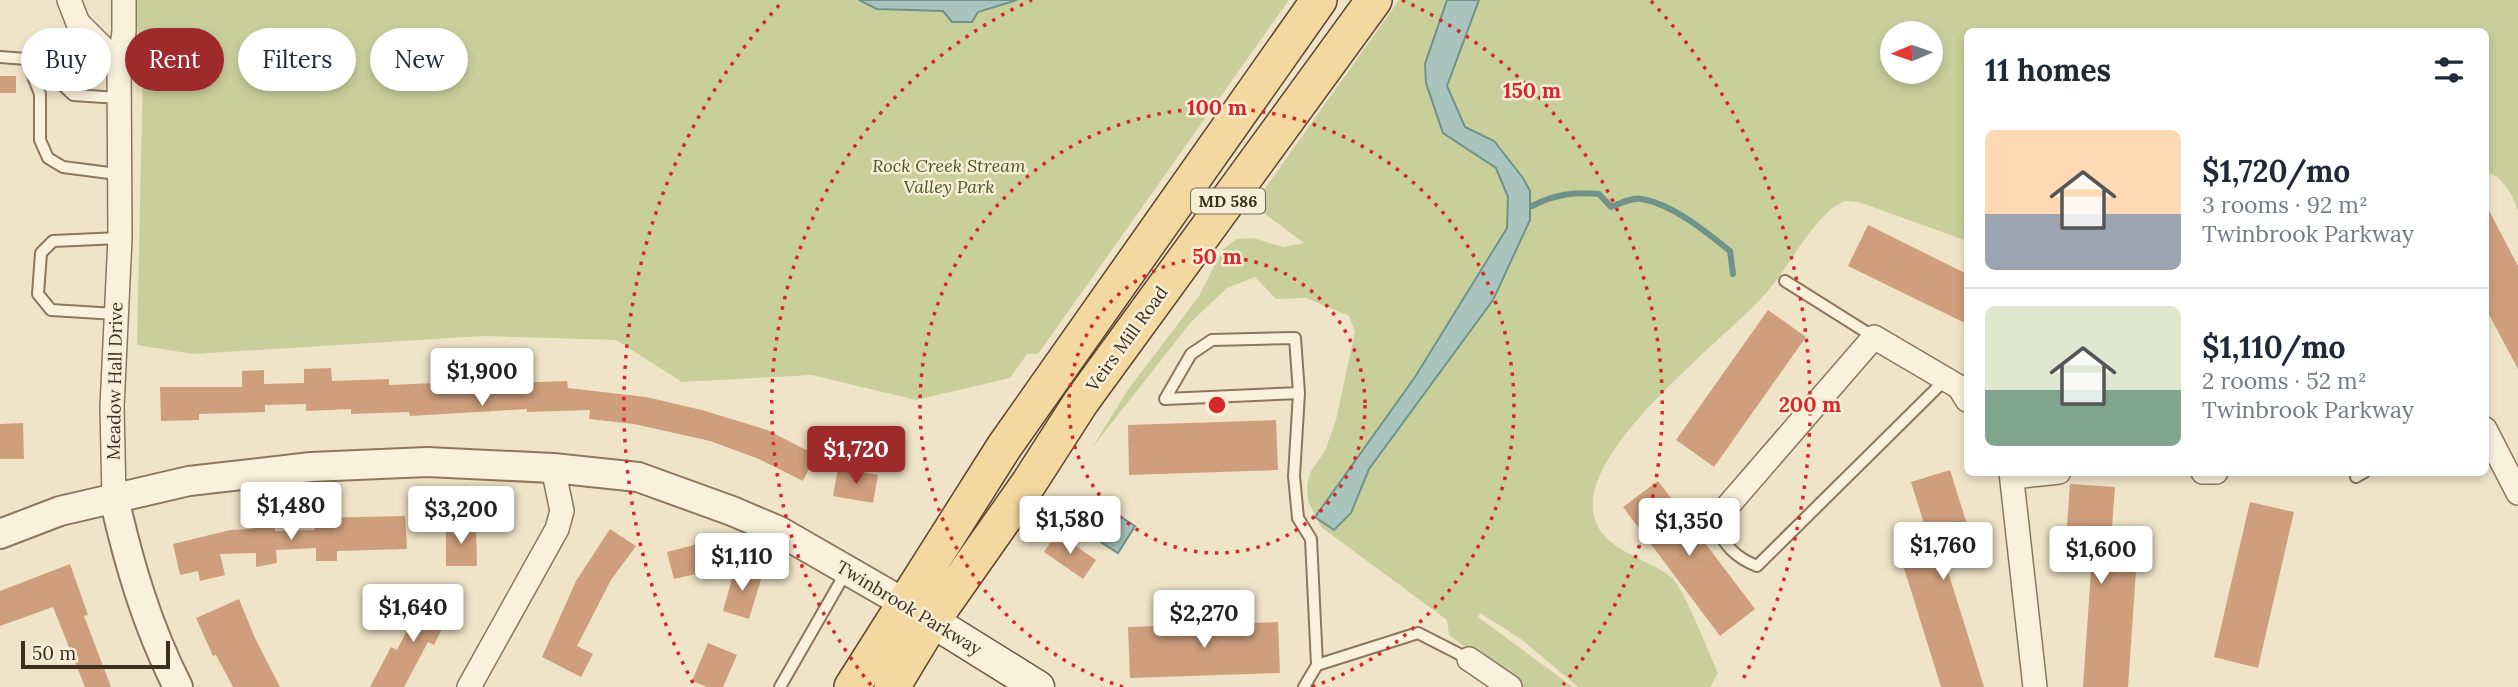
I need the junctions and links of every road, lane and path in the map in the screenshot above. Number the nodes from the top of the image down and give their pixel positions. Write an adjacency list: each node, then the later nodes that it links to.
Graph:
1 (69, 0): 7 (street)
2 (124, 0): 7 (street, Meadow Hall Drive)
3 (1319, 0): 27 (main road, Veirs Mill Road / MD 586)
4 (1374, 0): 27 (main road, Veirs Mill Road / MD 586)
5 (0, 57): 6 (lane)
6 (21, 59)
7 (119, 64): 10 (street, Meadow Hall Drive)
8 (39, 91): 11 (lane)
9 (69, 91): 10 (lane)
10 (119, 99): 11 (street, Meadow Hall Drive)
11 (117, 173): 12 (street, Meadow Hall Drive)
12 (120, 238): 14 (street, Meadow Hall Drive); 14 (lane)
13 (1785, 281): 15 (lane)
14 (116, 314): 23 (street, Meadow Hall Drive)
15 (1874, 337): 16 (street); 24 (street)
16 (1946, 379): 17 (street); 24 (lane)
17 (1964, 393)
18 (1299, 394): 18 (lane); 29 (lane)
19 (2489, 437): 22 (street)
20 (553, 468): 23 (street, Twinbrook Parkway); 26 (street, Twinbrook Parkway); 31 (street)
21 (2012, 476): 38 (street)
22 (2518, 493)
23 (114, 498): 25 (street, Twinbrook Parkway); 30 (street, Meadow Hall Drive)
24 (1727, 507)
25 (0, 534)
26 (847, 570): 27 (street, Twinbrook Parkway); 32 (lane)
27 (918, 612): 33 (main road, Veirs Mill Road / MD 586); 34 (main road, Veirs Mill Road / MD 586); 35 (main road, Twinbrook Parkway)
28 (1469, 659): 29 (lane); 37 (street)
29 (1317, 665): 36 (lane)
30 (178, 687)
31 (470, 687)
32 (780, 687)
33 (852, 687)
34 (892, 687)
35 (1038, 687)
36 (1304, 687)
37 (1510, 687)
38 (2035, 687)

